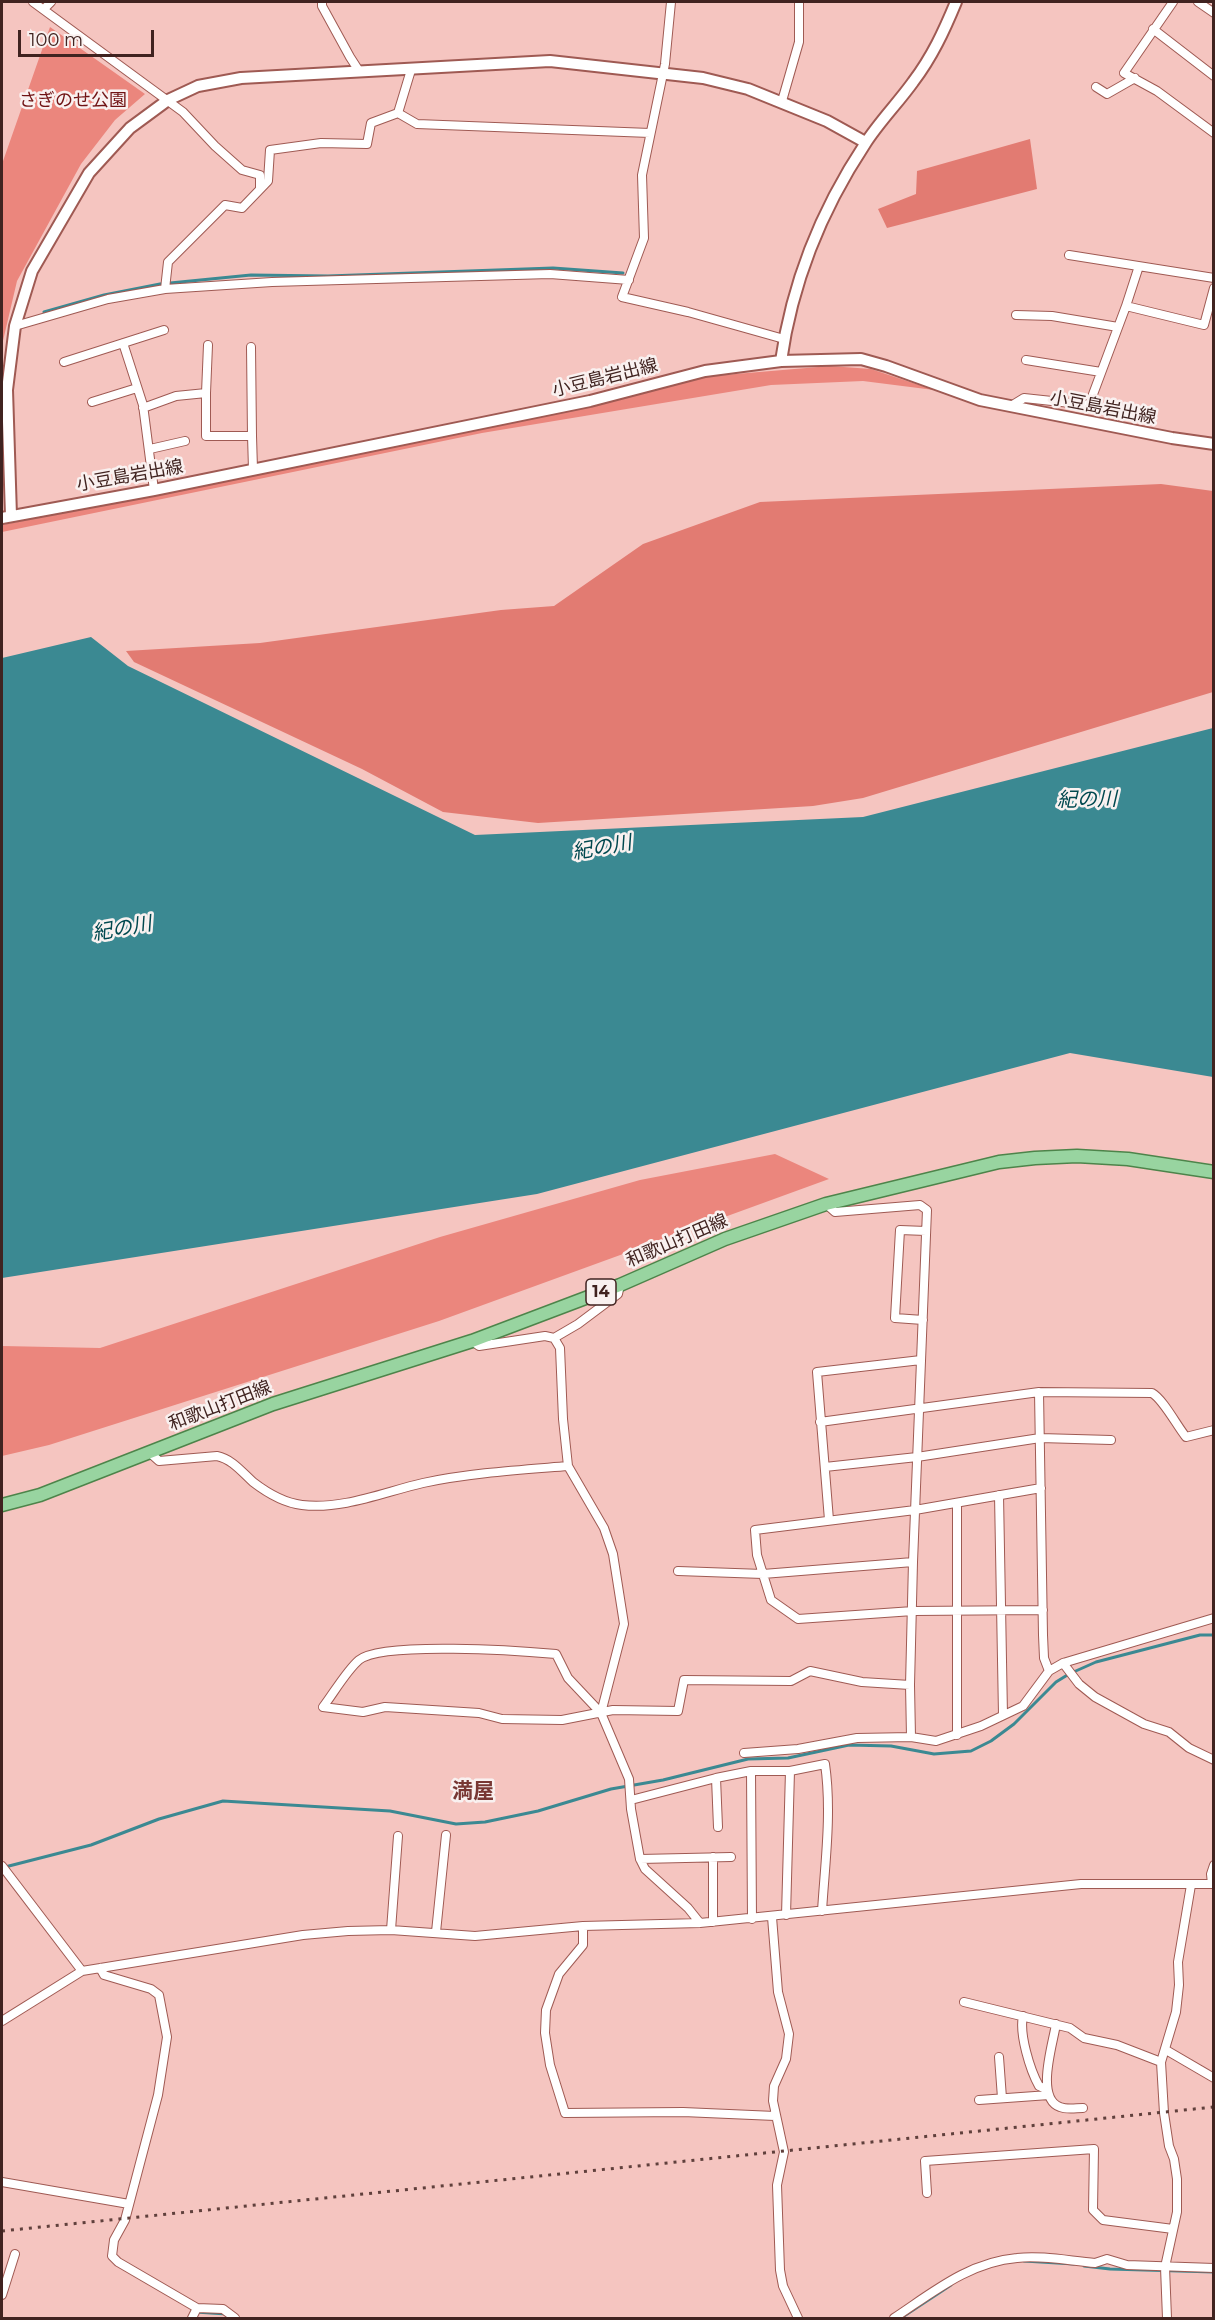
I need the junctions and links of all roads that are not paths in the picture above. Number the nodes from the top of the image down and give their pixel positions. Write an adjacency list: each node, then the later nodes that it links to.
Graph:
1 (33, 2): 9 (street)
2 (51, 2): 9 (street)
3 (322, 2): 13 (street)
4 (671, 2): 14 (street)
5 (799, 2): 19 (street)
6 (956, 2): 23 (street)
7 (1173, 2): 11 (street)
8 (1198, 2): 10 (street)
9 (44, 9): 18 (street)
10 (1214, 13)
11 (1153, 29): 15 (street); 16 (street)
12 (411, 70): 13 (street); 14 (street); 20 (street)
13 (359, 71): 18 (street)
14 (663, 74): 19 (street); 21 (street)
15 (1214, 76)
16 (1135, 78): 17 (street); 22 (street)
17 (1096, 87)
18 (168, 100): 24 (street); 33 (street)
19 (782, 101): 23 (street)
20 (398, 112): 21 (street); 24 (street)
21 (650, 133): 28 (street)
22 (1214, 133)
23 (865, 142): 36 (street)
24 (260, 189): 30 (street)
25 (1069, 255): 26 (street)
26 (1139, 266): 27 (street); 31 (street)
27 (1214, 278)
28 (629, 280): 30 (street); 36 (street)
29 (1214, 288): 31 (street)
30 (165, 289): 33 (street)
31 (1126, 306): 34 (street)
32 (1016, 315): 34 (street)
33 (15, 327): 55 (street)
34 (1118, 327): 43 (street)
35 (164, 330): 37 (street)
36 (784, 339): 41 (street)
37 (123, 343): 42 (street); 44 (street)
38 (208, 345): 45 (street)
39 (251, 347): 49 (street)
40 (1026, 360): 43 (street)
41 (781, 361): 47 (street, 小豆島岩出線); 53 (street, 小豆島岩出線)
42 (64, 362)
43 (1101, 372): 47 (street)
44 (137, 388): 46 (street); 48 (street)
45 (206, 393): 48 (street); 49 (street)
46 (92, 402)
47 (1010, 407): 51 (street, 小豆島岩出線)
48 (143, 408): 52 (street)
49 (252, 436): 53 (street)
50 (185, 441): 52 (street)
51 (1214, 444)
52 (150, 449): 54 (street)
53 (253, 469): 54 (street, 小豆島岩出線)
54 (154, 490): 55 (street, 小豆島岩出線)
55 (6, 517)
56 (1214, 1172): 57 (main road, 和歌山打田線 / 14)
57 (826, 1204): 58 (street); 59 (main road, 和歌山打田線 / 14)
58 (926, 1231): 60 (street); 60 (street)
59 (620, 1285): 61 (street); 62 (main road, 和歌山打田線 / 14)
60 (923, 1320): 63 (street)
61 (554, 1338): 62 (street); 72 (street)
62 (472, 1341): 70 (main road, 和歌山打田線 / 14)
63 (921, 1360): 65 (street); 66 (street)
64 (1039, 1392): 65 (street); 67 (street); 68 (street)
65 (919, 1410): 66 (street); 71 (street)
66 (820, 1422): 73 (street)
67 (1214, 1430)
68 (1040, 1438): 69 (street); 71 (street); 74 (street)
69 (1111, 1440)
70 (149, 1452): 72 (street); 77 (main road, 和歌山打田線 / 14)
71 (917, 1458): 73 (street); 78 (street)
72 (568, 1466): 91 (street)
73 (825, 1467): 79 (street)
74 (1041, 1488): 75 (street); 83 (street)
75 (999, 1496): 76 (street); 86 (street)
76 (957, 1503): 78 (street); 85 (street)
77 (2, 1505)
78 (915, 1510): 79 (street); 80 (street)
79 (829, 1520): 82 (street)
80 (913, 1562): 82 (street); 84 (street)
81 (678, 1571): 82 (street)
82 (763, 1574): 84 (street)
83 (1043, 1610): 86 (street); 89 (street)
84 (913, 1611): 85 (street); 90 (street)
85 (957, 1611): 86 (street); 93 (street)
86 (1001, 1611): 92 (street)
87 (1214, 1618): 88 (street)
88 (1064, 1665): 89 (street); 96 (street)
89 (1049, 1671): 92 (street)
90 (910, 1686): 91 (street); 94 (street)
91 (601, 1713): 91 (street); 100 (street)
92 (1003, 1715): 93 (street)
93 (957, 1735): 94 (street)
94 (911, 1737): 95 (street)
95 (744, 1753)
96 (1214, 1760)
97 (751, 1771): 98 (street); 99 (street); 114 (street)
98 (790, 1771): 111 (street); 112 (street)
99 (716, 1778): 100 (street); 101 (street)
100 (631, 1795): 106 (street)
101 (718, 1827)
102 (446, 1835): 119 (street)
103 (398, 1836): 118 (street)
104 (713, 1857): 105 (street); 106 (street); 115 (street)
105 (731, 1857)
106 (640, 1858): 116 (street)
107 (1214, 1865): 109 (street)
108 (2, 1866): 121 (street)
109 (1213, 1884): 110 (street)
110 (1191, 1885): 111 (street); 126 (street)
111 (822, 1911): 112 (street)
112 (786, 1915): 113 (street)
113 (772, 1917): 114 (street); 134 (street)
114 (752, 1919): 115 (street)
115 (713, 1922): 116 (street)
116 (700, 1923): 117 (street)
117 (583, 1926): 119 (street); 134 (street)
118 (391, 1930): 119 (street); 120 (street)
119 (436, 1932)
120 (100, 1968): 121 (street); 137 (street)
121 (82, 1971): 124 (street)
122 (964, 2002): 123 (street)
123 (1023, 2016): 125 (street); 130 (street)
124 (2, 2021)
125 (1056, 2024): 128 (street); 130 (street)
126 (1166, 2050): 128 (street); 129 (street)
127 (999, 2057): 131 (street)
128 (1161, 2062): 138 (street)
129 (1214, 2078)
130 (1048, 2092): 131 (street); 133 (street)
131 (1002, 2098): 132 (street)
132 (979, 2100)
133 (1083, 2108)
134 (775, 2116): 147 (street)
135 (2, 2182): 137 (street)
136 (927, 2193): 138 (street)
137 (129, 2204): 144 (street)
138 (1173, 2229): 140 (street)
139 (15, 2254): 142 (street)
140 (1165, 2267): 141 (street); 148 (street); 149 (street)
141 (1214, 2268)
142 (3, 2285): 143 (street)
143 (2, 2295)
144 (197, 2308): 145 (street); 146 (street)
145 (192, 2319)
146 (235, 2319)
147 (798, 2319)
148 (894, 2319)
149 (1167, 2319)

